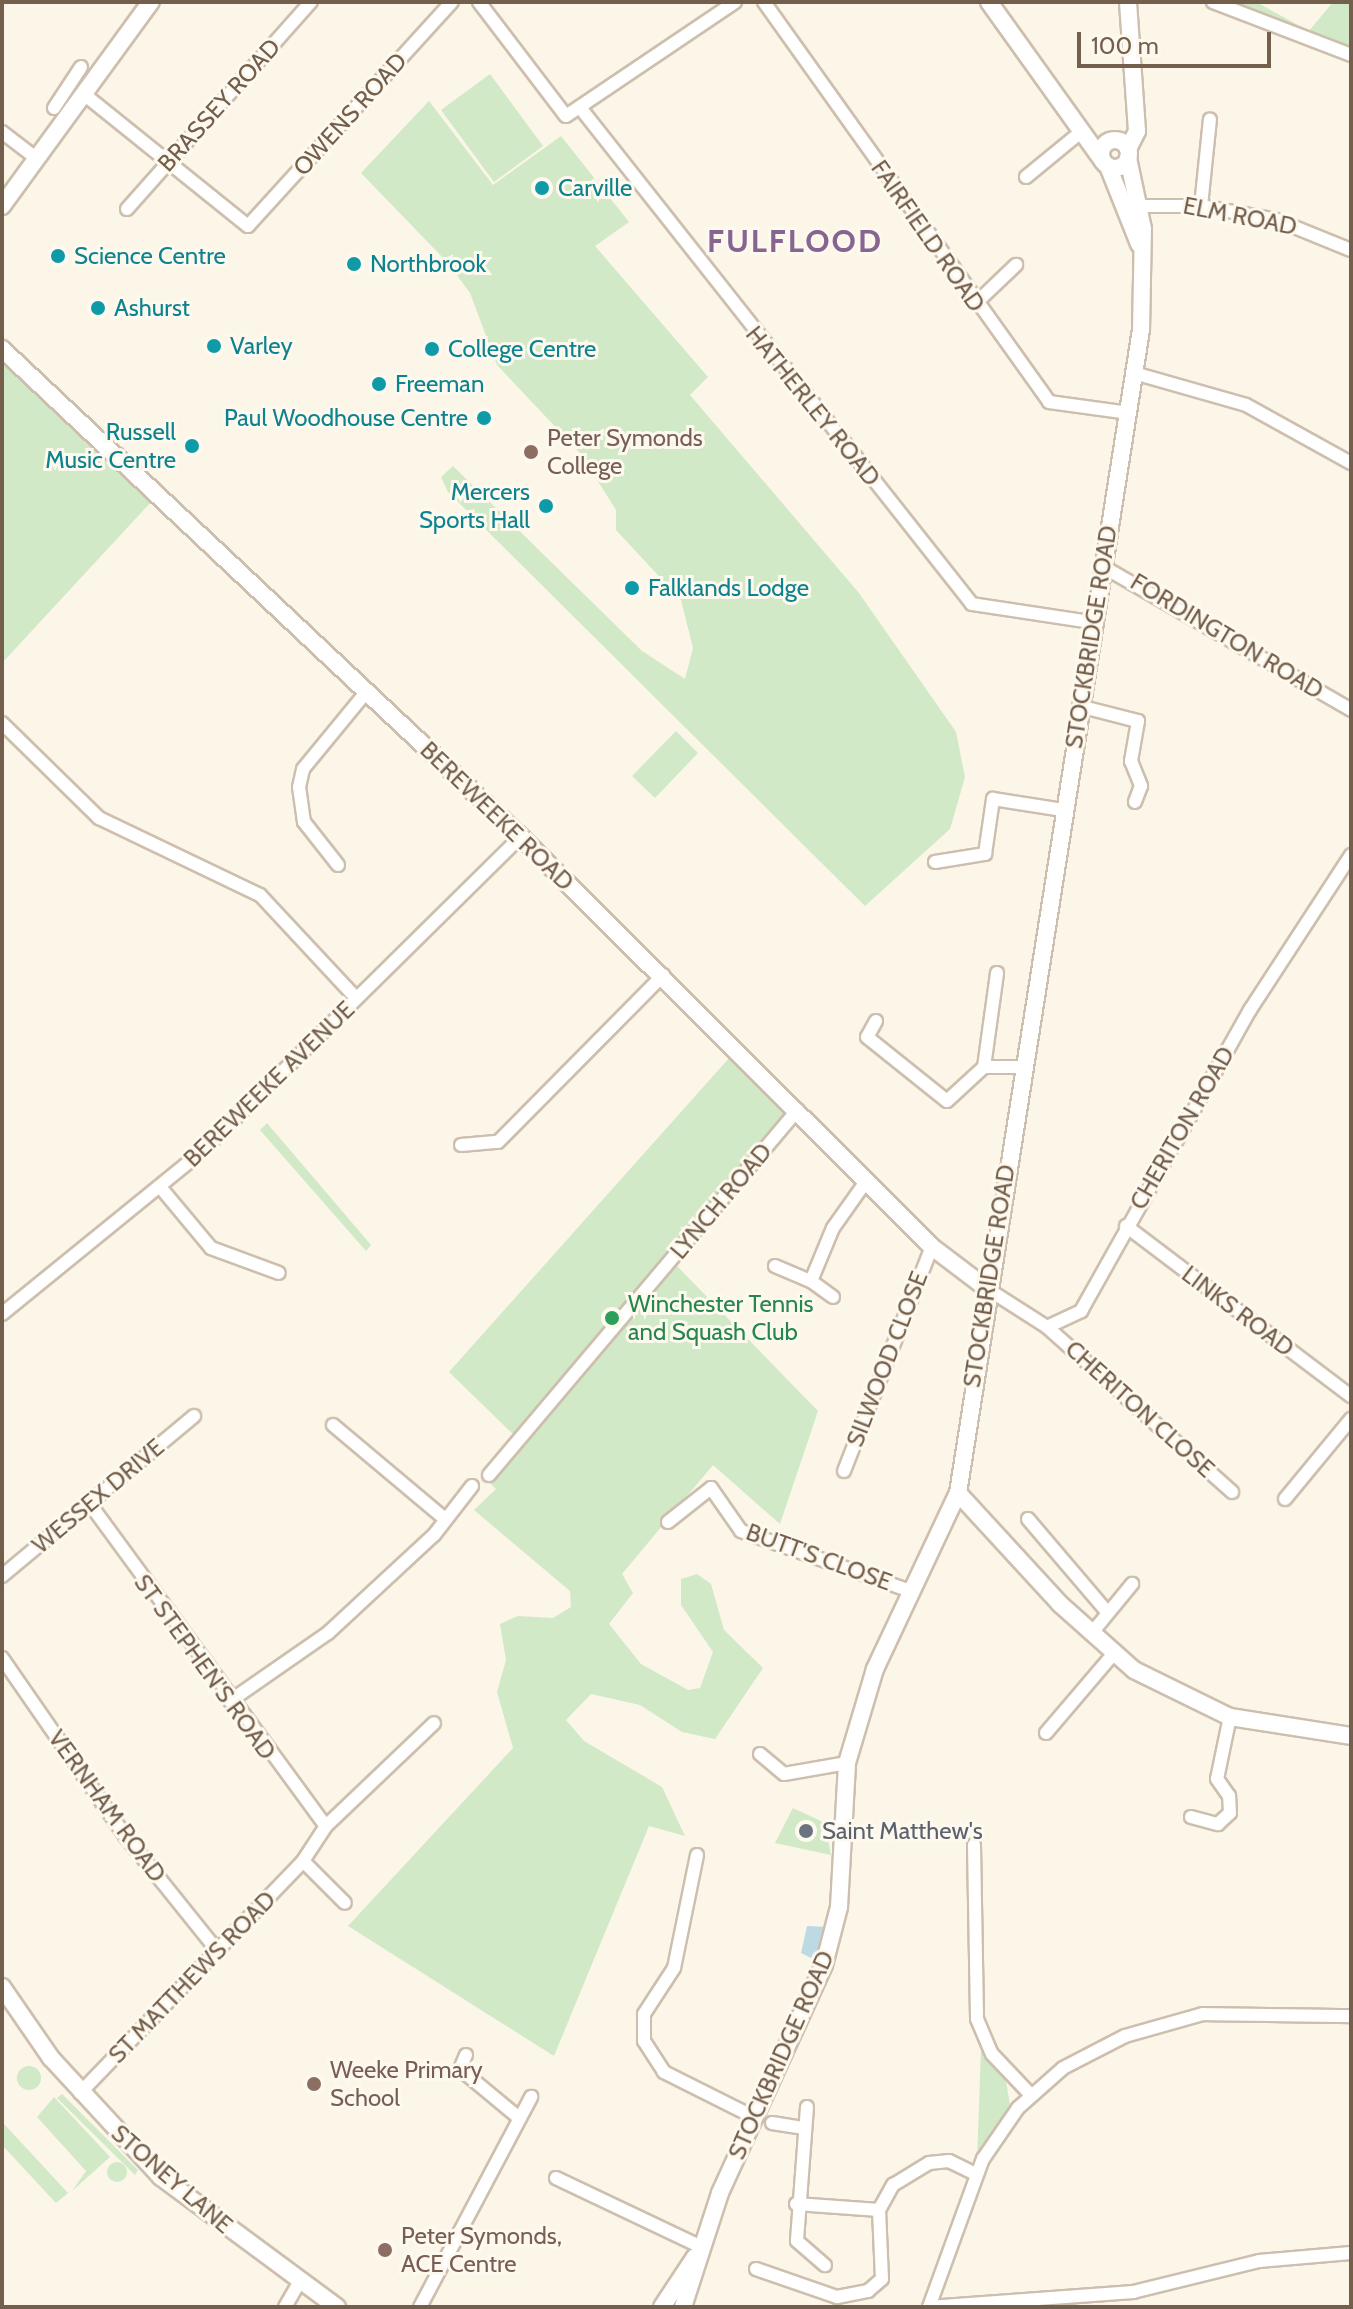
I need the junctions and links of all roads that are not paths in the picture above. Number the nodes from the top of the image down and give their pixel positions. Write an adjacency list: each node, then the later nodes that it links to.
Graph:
1 (151, 2): 13 (main road)
2 (311, 2): 21 (street, BRASSEY ROAD)
3 (452, 2): 21 (street, OWENS ROAD)
4 (479, 2): 15 (street)
5 (735, 2): 15 (street)
6 (764, 2): 30 (street, FAIRFIELD ROAD)
7 (989, 2): 17 (main road, STOCKBRIDGE ROAD)
8 (1128, 2): 19 (main road)
9 (1213, 2): 10 (street)
10 (1351, 55)
11 (81, 67): 12 (street)
12 (62, 95): 13 (street); 14 (street)
13 (80, 101): 20 (main road); 21 (street)
14 (54, 108)
15 (582, 110): 36 (street, HATHERLEY ROAD)
16 (1210, 119): 26 (street)
17 (1082, 131): 19 (main road, STOCKBRIDGE ROAD); 22 (main road, STOCKBRIDGE ROAD); 23 (street)
18 (2, 132): 20 (street)
19 (1120, 147): 22 (main road); 22 (main road); 25 (main road, STOCKBRIDGE ROAD)
20 (37, 159): 24 (main road)
21 (169, 161): 27 (street, BRASSEY ROAD)
22 (1105, 163): 25 (main road, STOCKBRIDGE ROAD)
23 (1026, 177)
24 (2, 206)
25 (1132, 206): 26 (street, ELM ROAD); 32 (main road, STOCKBRIDGE ROAD)
26 (1201, 206): 28 (street, ELM ROAD)
27 (127, 209)
28 (1351, 250)
29 (1016, 265): 30 (street)
30 (975, 304): 33 (street, FAIRFIELD ROAD)
31 (2, 349): 37 (main road, BEREWEEKE ROAD)
32 (1134, 373): 33 (main road, STOCKBRIDGE ROAD); 34 (street)
33 (1129, 413): 35 (main road, STOCKBRIDGE ROAD)
34 (1351, 463)
35 (1102, 566): 36 (main road, STOCKBRIDGE ROAD); 39 (street, FORDINGTON ROAD)
36 (1091, 622): 38 (main road, STOCKBRIDGE ROAD)
37 (367, 691): 43 (main road, BEREWEEKE ROAD); 46 (street)
38 (1079, 706): 41 (street); 42 (main road, STOCKBRIDGE ROAD)
39 (1351, 710)
40 (2, 723): 49 (street)
41 (1135, 802)
42 (1063, 810): 45 (street); 52 (main road, STOCKBRIDGE ROAD)
43 (521, 837): 48 (main road, BEREWEEKE ROAD); 49 (street, BEREWEEKE AVENUE)
44 (1351, 855): 57 (street, CHERITON ROAD)
45 (935, 862)
46 (338, 865)
47 (997, 973): 51 (street)
48 (663, 975): 53 (main road, BEREWEEKE ROAD); 54 (street)
49 (356, 998): 56 (street, BEREWEEKE AVENUE)
50 (876, 1021): 51 (street)
51 (984, 1067): 52 (street)
52 (1023, 1067): 62 (main road, STOCKBRIDGE ROAD)
53 (797, 1110): 55 (main road, BEREWEEKE ROAD); 71 (street, LYNCH ROAD)
54 (461, 1145)
55 (867, 1180): 58 (main road, BEREWEEKE ROAD); 61 (street)
56 (161, 1188): 60 (street); 64 (street, BEREWEEKE AVENUE)
57 (1126, 1226): 65 (street, CHERITON ROAD); 66 (street, LINKS ROAD)
58 (932, 1247): 62 (main road, BEREWEEKE ROAD); 70 (street, SILWOOD CLOSE)
59 (775, 1266): 61 (street)
60 (279, 1273)
61 (811, 1281): 63 (street)
62 (986, 1288): 65 (street); 74 (main road, STOCKBRIDGE ROAD)
63 (833, 1297)
64 (2, 1314)
65 (1047, 1327): 73 (street, CHERITON CLOSE)
66 (1351, 1396)
67 (194, 1416): 76 (street, WESSEX DRIVE)
68 (1351, 1419): 75 (street)
69 (333, 1425): 77 (street)
70 (844, 1471)
71 (489, 1475)
72 (472, 1486): 77 (street)
73 (1232, 1492)
74 (958, 1493): 82 (main road, STOCKBRIDGE ROAD); 84 (main road)
75 (1285, 1499)
76 (90, 1504): 80 (street, WESSEX DRIVE); 87 (street, ST STEPHEN'S ROAD)
77 (444, 1518): 87 (street)
78 (1028, 1519): 83 (street)
79 (668, 1522): 82 (street, BUTT'S CLOSE)
80 (2, 1576)
81 (1132, 1584): 83 (street)
82 (908, 1590): 93 (main road, STOCKBRIDGE ROAD)
83 (1108, 1613): 84 (street)
84 (1091, 1634): 85 (main road)
85 (1114, 1653): 88 (main road); 90 (street)
86 (2, 1658): 100 (street, VERNHAM ROAD)
87 (230, 1701): 95 (street, ST STEPHEN'S ROAD)
88 (1230, 1717): 91 (main road); 94 (street)
89 (434, 1723): 95 (street, ST MATTHEWS ROAD)
90 (1046, 1733)
91 (1351, 1736)
92 (760, 1754): 93 (street)
93 (847, 1763): 109 (main road, STOCKBRIDGE ROAD)
94 (1191, 1817)
95 (326, 1826): 98 (street, ST MATTHEWS ROAD)
96 (974, 1845): 105 (street)
97 (697, 1855): 109 (street)
98 (303, 1861): 99 (street); 100 (street, ST MATTHEWS ROAD)
99 (345, 1903)
100 (217, 1950): 104 (street, ST MATTHEWS ROAD)
101 (3, 1990): 104 (main road, STONEY LANE)
102 (1351, 2016): 105 (street)
103 (466, 2055): 108 (street)
104 (80, 2093): 120 (main road, STONEY LANE)
105 (1030, 2094): 112 (street)
106 (531, 2097): 108 (street)
107 (807, 2107): 111 (street)
108 (519, 2118): 123 (street)
109 (756, 2118): 116 (main road, STOCKBRIDGE ROAD)
110 (772, 2123): 111 (street)
111 (803, 2128): 114 (street)
112 (976, 2174): 115 (street); 126 (street)
113 (556, 2178): 116 (street)
114 (796, 2204): 115 (street); 118 (street)
115 (879, 2210): 119 (street)
116 (697, 2251): 124 (main road, STOCKBRIDGE ROAD); 125 (main road, STOCKBRIDGE ROAD)
117 (1351, 2253): 126 (street)
118 (825, 2265)
119 (756, 2269)
120 (299, 2283): 121 (main road, STONEY LANE); 122 (street)
121 (333, 2306)
122 (285, 2307)
123 (420, 2307)
124 (662, 2307)
125 (683, 2307)
126 (929, 2307)

